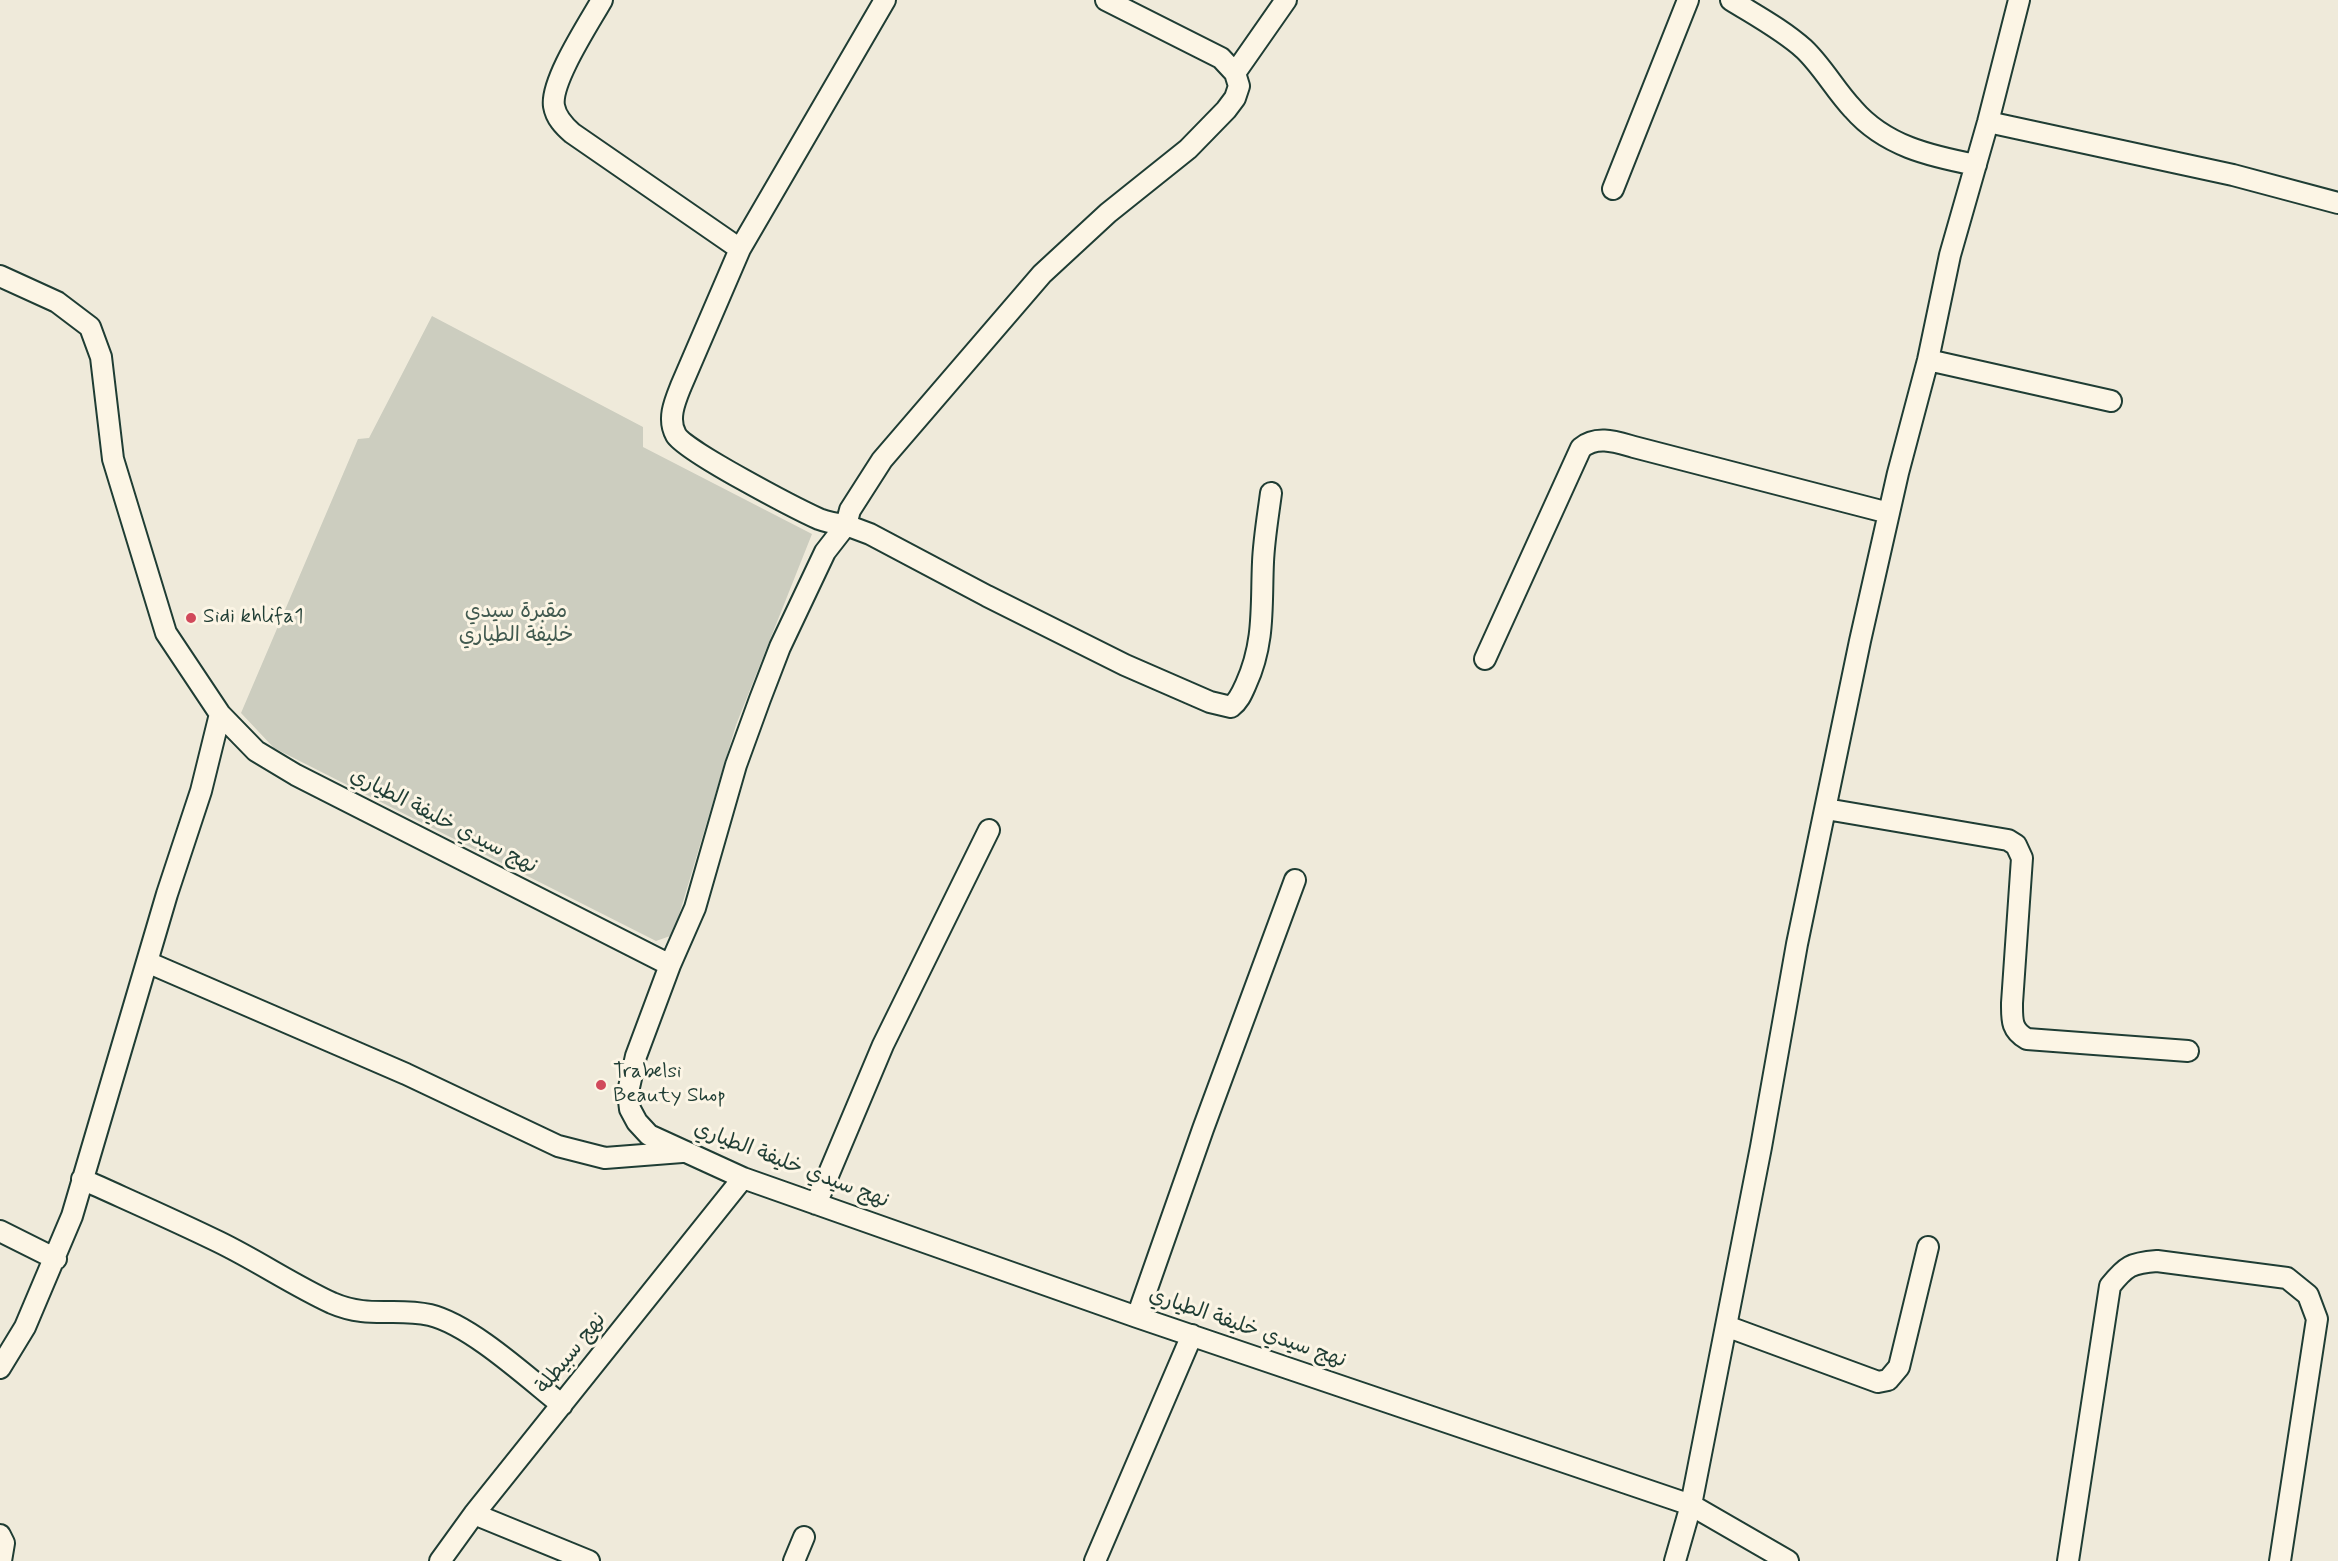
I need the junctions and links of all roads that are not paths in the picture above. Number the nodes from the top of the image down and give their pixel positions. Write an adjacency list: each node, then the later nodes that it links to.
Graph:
1 (602, 0): 13 (street)
2 (885, 0): 13 (street)
3 (1106, 0): 8 (street)
4 (1286, 0): 8 (street)
5 (1688, 0): 11 (street)
6 (1731, 0): 10 (street)
7 (2019, 0): 9 (street)
8 (1234, 73): 19 (street)
9 (1988, 122): 10 (street); 12 (street)
10 (1976, 165): 15 (street)
11 (1613, 189)
12 (2338, 203)
13 (740, 249): 19 (street)
14 (0, 276): 21 (street, نهج سيدي خليفة الطياري)
15 (1928, 360): 16 (street); 18 (street)
16 (2111, 401)
17 (1271, 493): 19 (street)
18 (1889, 513): 20 (street); 22 (street)
19 (846, 525): 26 (street)
20 (1485, 659)
21 (219, 714): 25 (street); 26 (street, نهج سيدي خليفة الطياري)
22 (1826, 808): 27 (street); 36 (street)
23 (989, 830): 31 (street)
24 (1295, 880): 35 (street)
25 (147, 962): 28 (street); 30 (street)
26 (670, 965): 28 (street, نهج سيدي خليفة الطياري)
27 (2188, 1051)
28 (684, 1152): 29 (street, نهج سيدي خليفة الطياري)
29 (743, 1178): 31 (street, نهج سيدي خليفة الطياري); 39 (street, نهج سبيطلة)
30 (82, 1179): 34 (street); 39 (street)
31 (816, 1203): 35 (street, نهج سيدي خليفة الطياري)
32 (0, 1231): 34 (street)
33 (1928, 1247): 36 (street)
34 (56, 1258): 38 (street)
35 (1137, 1317): 37 (street, نهج سيدي خليفة الطياري)
36 (1726, 1326): 40 (street)
37 (1192, 1335): 40 (street, نهج سيدي خليفة الطياري); 48 (street)
38 (0, 1368)
39 (562, 1405): 41 (street, نهج سبيطلة)
40 (1691, 1505): 49 (street); 50 (street, نهج سيدي خليفة الطياري)
41 (474, 1514): 45 (street, نهج سبيطلة); 46 (street)
42 (0, 1535): 44 (street)
43 (804, 1537): 47 (street)
44 (1, 1561)
45 (440, 1561)
46 (589, 1561)
47 (794, 1561)
48 (1095, 1561)
49 (1675, 1561)
50 (1788, 1561)
51 (2068, 1561): 52 (street)
52 (2280, 1561)

